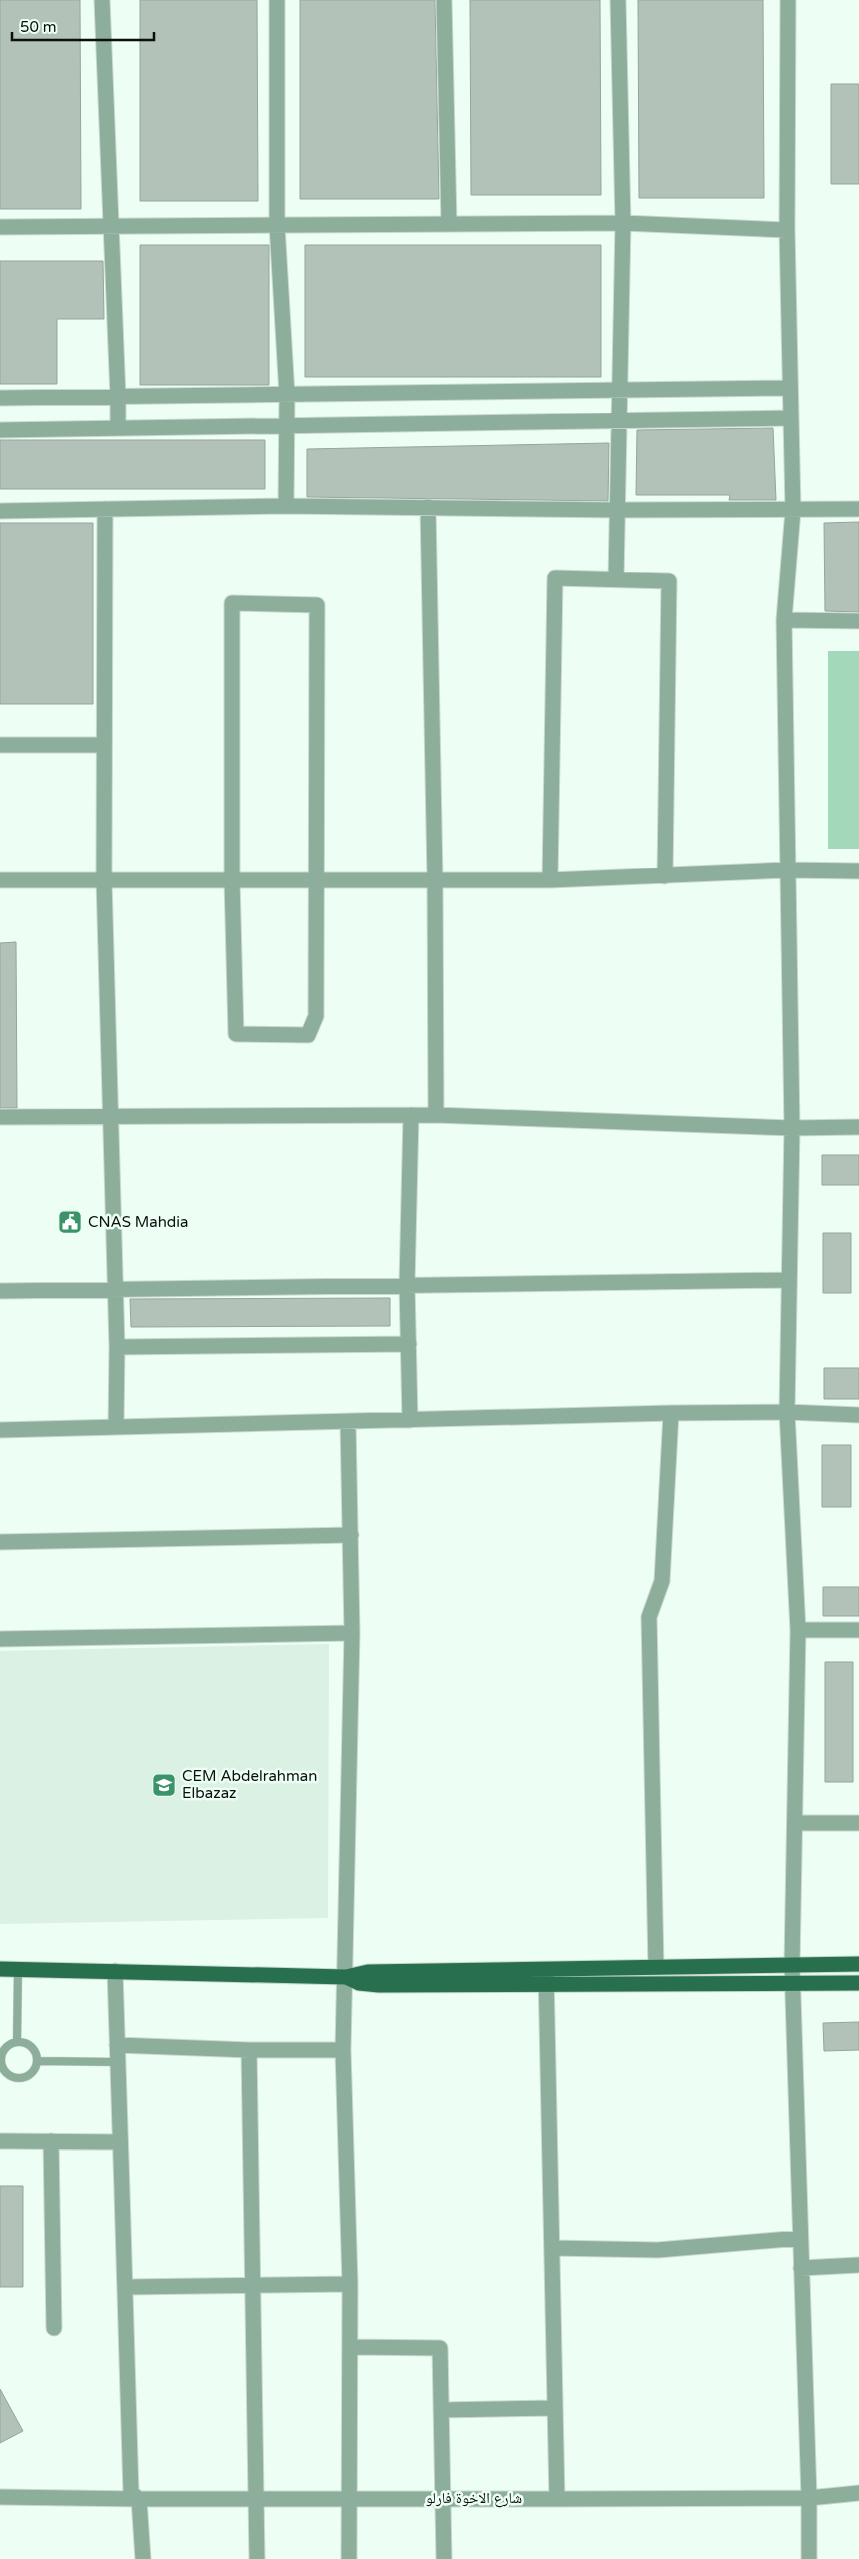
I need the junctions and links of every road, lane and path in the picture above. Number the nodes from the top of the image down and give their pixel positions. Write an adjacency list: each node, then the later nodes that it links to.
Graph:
1 (102, 0): 9 (street)
2 (277, 0): 8 (street)
3 (444, 0): 7 (street)
4 (618, 0): 6 (street)
5 (788, 0): 11 (street)
6 (622, 223): 7 (street); 11 (street); 13 (street)
7 (449, 224): 8 (street)
8 (277, 225): 9 (street); 14 (street)
9 (111, 226): 10 (street); 15 (street)
10 (0, 227)
11 (787, 230): 12 (street)
12 (790, 388): 13 (street); 17 (street)
13 (620, 390): 14 (street); 18 (street)
14 (287, 395): 15 (street); 19 (street)
15 (118, 397): 16 (street); 20 (street)
16 (0, 398)
17 (791, 418): 18 (street); 27 (street)
18 (620, 421): 19 (street); 26 (street)
19 (286, 426): 20 (street); 22 (street)
20 (118, 428): 21 (street)
21 (0, 430)
22 (286, 506): 23 (street); 24 (street)
23 (428, 507): 26 (street); 41 (street)
24 (105, 509): 28 (street); 32 (street)
25 (859, 509): 27 (street)
26 (617, 510): 27 (street); 29 (street)
27 (793, 510): 30 (street)
28 (0, 511)
29 (616, 579): 36 (street); 42 (street)
30 (784, 620): 31 (street); 34 (street)
31 (859, 621)
32 (104, 745): 33 (street); 38 (street)
33 (0, 746)
34 (787, 870): 35 (street); 36 (street); 48 (street)
35 (859, 871)
36 (665, 876): 42 (street)
37 (0, 880): 38 (street)
38 (104, 880): 39 (street); 46 (street)
39 (232, 880): 40 (street); 40 (street); 40 (street)
40 (317, 880): 41 (street)
41 (435, 880): 42 (street); 44 (street)
42 (550, 880)
43 (412, 1115): 44 (street); 46 (street); 50 (street)
44 (436, 1115): 48 (street)
45 (0, 1117): 46 (street)
46 (111, 1117): 51 (street)
47 (859, 1127): 48 (street)
48 (792, 1128): 49 (street)
49 (789, 1280): 50 (street); 55 (street)
50 (407, 1284): 51 (street); 53 (street)
51 (115, 1290): 52 (street); 54 (street)
52 (0, 1291)
53 (409, 1344): 54 (street); 58 (street)
54 (117, 1347): 60 (street)
55 (787, 1412): 56 (street); 57 (street); 64 (street)
56 (671, 1413): 58 (street); 72 (street)
57 (859, 1415)
58 (410, 1420): 59 (street)
59 (348, 1422): 60 (street); 62 (street)
60 (116, 1427): 61 (street)
61 (0, 1430)
62 (351, 1535): 63 (street); 66 (street)
63 (0, 1542)
64 (798, 1630): 65 (street); 68 (street)
65 (859, 1630)
66 (352, 1633): 67 (street); 77 (street)
67 (0, 1639)
68 (795, 1823): 69 (street); 71 (street)
69 (859, 1824)
70 (859, 1964): 71 (main road)
71 (792, 1966): 72 (main road); 79 (street)
72 (656, 1967): 76 (main road)
73 (0, 1968): 74 (main road)
74 (18, 1968): 75 (main road); 80 (lane)
75 (114, 1971): 77 (main road); 81 (street)
76 (546, 1976): 77 (main road); 79 (main road); 90 (street)
77 (346, 1977): 83 (street)
78 (859, 1984): 79 (main road)
79 (792, 1985): 89 (street)
80 (17, 2042): 84 (lane); 84 (lane)
81 (117, 2045): 82 (street); 85 (street)
82 (249, 2050): 83 (street); 94 (street)
83 (343, 2050): 93 (street)
84 (38, 2061): 85 (lane)
85 (118, 2062): 88 (street)
86 (0, 2141): 87 (street)
87 (51, 2141): 88 (street); 96 (street)
88 (119, 2142): 95 (street)
89 (800, 2238): 90 (street); 92 (street)
90 (552, 2248): 98 (street)
91 (859, 2265): 92 (street)
92 (801, 2268): 105 (street)
93 (350, 2284): 94 (street); 97 (street)
94 (252, 2286): 95 (street); 102 (street)
95 (126, 2287): 106 (street)
96 (54, 2328)
97 (350, 2347): 99 (street); 103 (street)
98 (555, 2408): 99 (street); 107 (street)
99 (441, 2410): 104 (street)
100 (859, 2493): 105 (street, شارع الاخوة فارلو)
101 (0, 2496): 106 (street, شارع الاخوة فارلو)
102 (256, 2498): 103 (street, شارع الاخوة فارلو); 106 (street, شارع الاخوة فارلو); 109 (street)
103 (348, 2498): 104 (street, شارع الاخوة فارلو); 110 (street)
104 (443, 2498): 107 (street, شارع الاخوة فارلو); 111 (street)
105 (809, 2498): 107 (street, شارع الاخوة فارلو); 112 (street)
106 (139, 2499): 108 (street)
107 (557, 2499)
108 (143, 2559)
109 (258, 2559)
110 (349, 2559)
111 (444, 2559)
112 (809, 2559)

